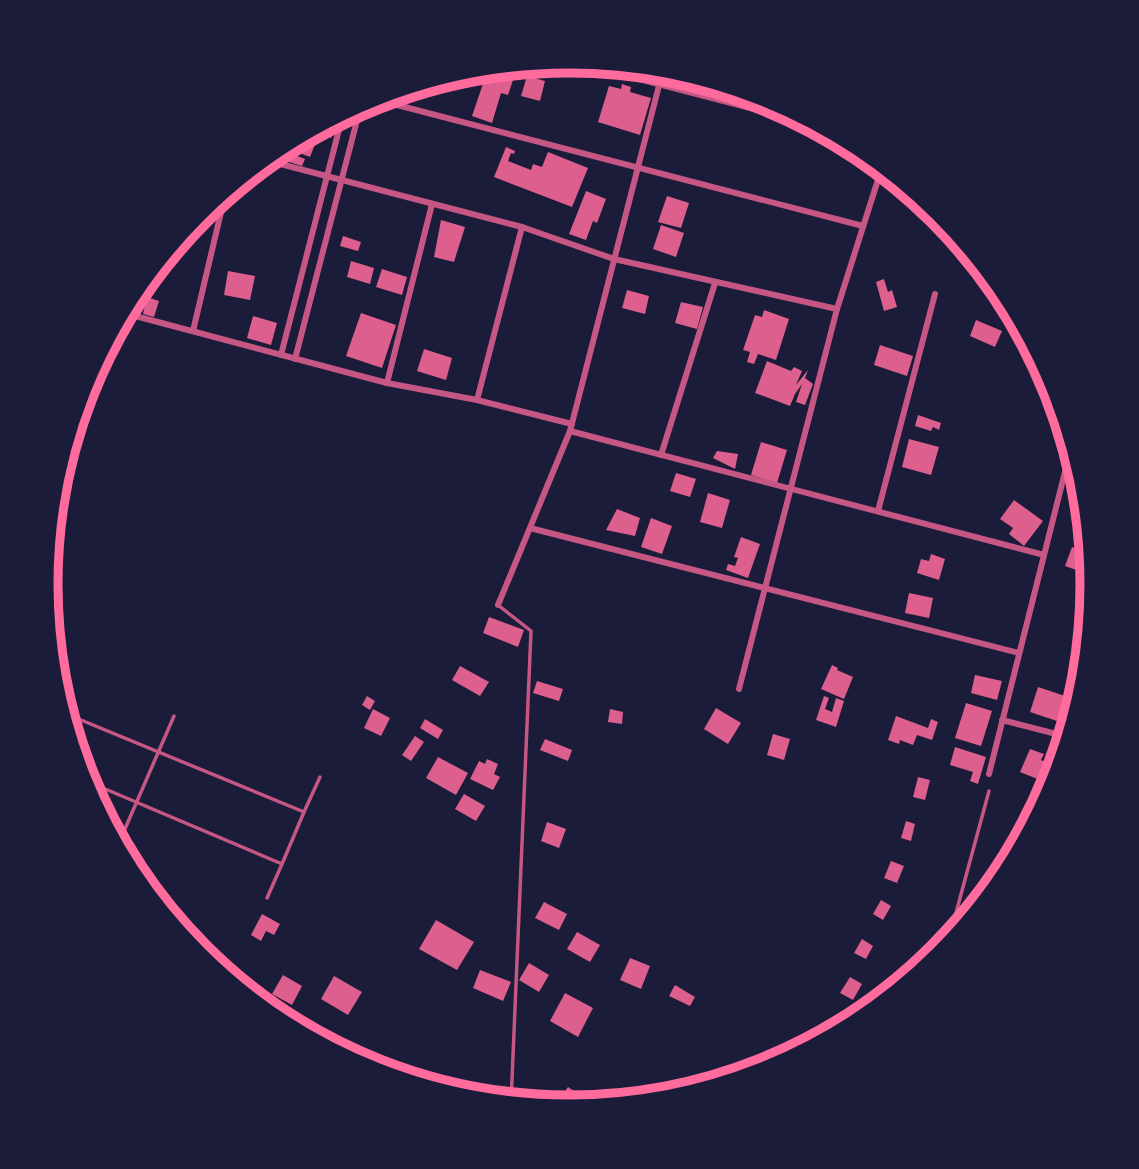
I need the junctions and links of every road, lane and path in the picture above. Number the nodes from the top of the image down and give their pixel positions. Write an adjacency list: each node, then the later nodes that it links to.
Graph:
1 (630, 76): 2 (street)
2 (659, 84): 4 (street); 9 (street)
3 (394, 104): 9 (street)
4 (756, 109): 5 (street)
5 (760, 110)
6 (357, 120): 12 (street)
7 (339, 128): 10 (street)
8 (279, 164): 10 (street)
9 (637, 168): 15 (street); 17 (street)
10 (327, 176): 12 (street); 23 (street)
11 (879, 177): 15 (street)
12 (342, 180): 13 (street); 24 (street)
13 (432, 204): 16 (street); 25 (street)
14 (222, 210): 22 (street)
15 (863, 226): 20 (street)
16 (522, 227): 17 (street); 26 (street)
17 (614, 259): 18 (street); 27 (street)
18 (715, 283): 20 (street); 28 (street)
19 (935, 294): 31 (street)
20 (837, 309): 30 (street)
21 (134, 316): 22 (street)
22 (193, 331): 23 (street)
23 (281, 355): 24 (street)
24 (295, 359): 25 (street)
25 (387, 383): 26 (street)
26 (477, 400): 27 (street)
27 (571, 428): 28 (street); 32 (street)
28 (661, 455): 30 (street)
29 (1067, 465): 33 (street)
30 (791, 489): 31 (street); 34 (street)
31 (878, 512): 33 (street)
32 (530, 528): 34 (street); 35 (street)
33 (1044, 555): 36 (street)
34 (764, 590): 36 (street); 37 (street)
35 (498, 605): 53 (lane)
36 (1019, 653): 40 (street)
37 (738, 689)
38 (174, 716): 42 (lane)
39 (75, 718): 42 (lane)
40 (1002, 720): 41 (street); 43 (street)
41 (1059, 735)
42 (158, 752): 47 (lane); 48 (lane)
43 (989, 774)
44 (320, 777): 48 (lane)
45 (100, 787): 47 (lane)
46 (989, 791): 52 (lane)
47 (136, 803): 49 (lane); 50 (lane)
48 (304, 812): 50 (lane)
49 (123, 834)
50 (282, 864): 51 (lane)
51 (267, 898)
52 (953, 923)
53 (511, 1093)

